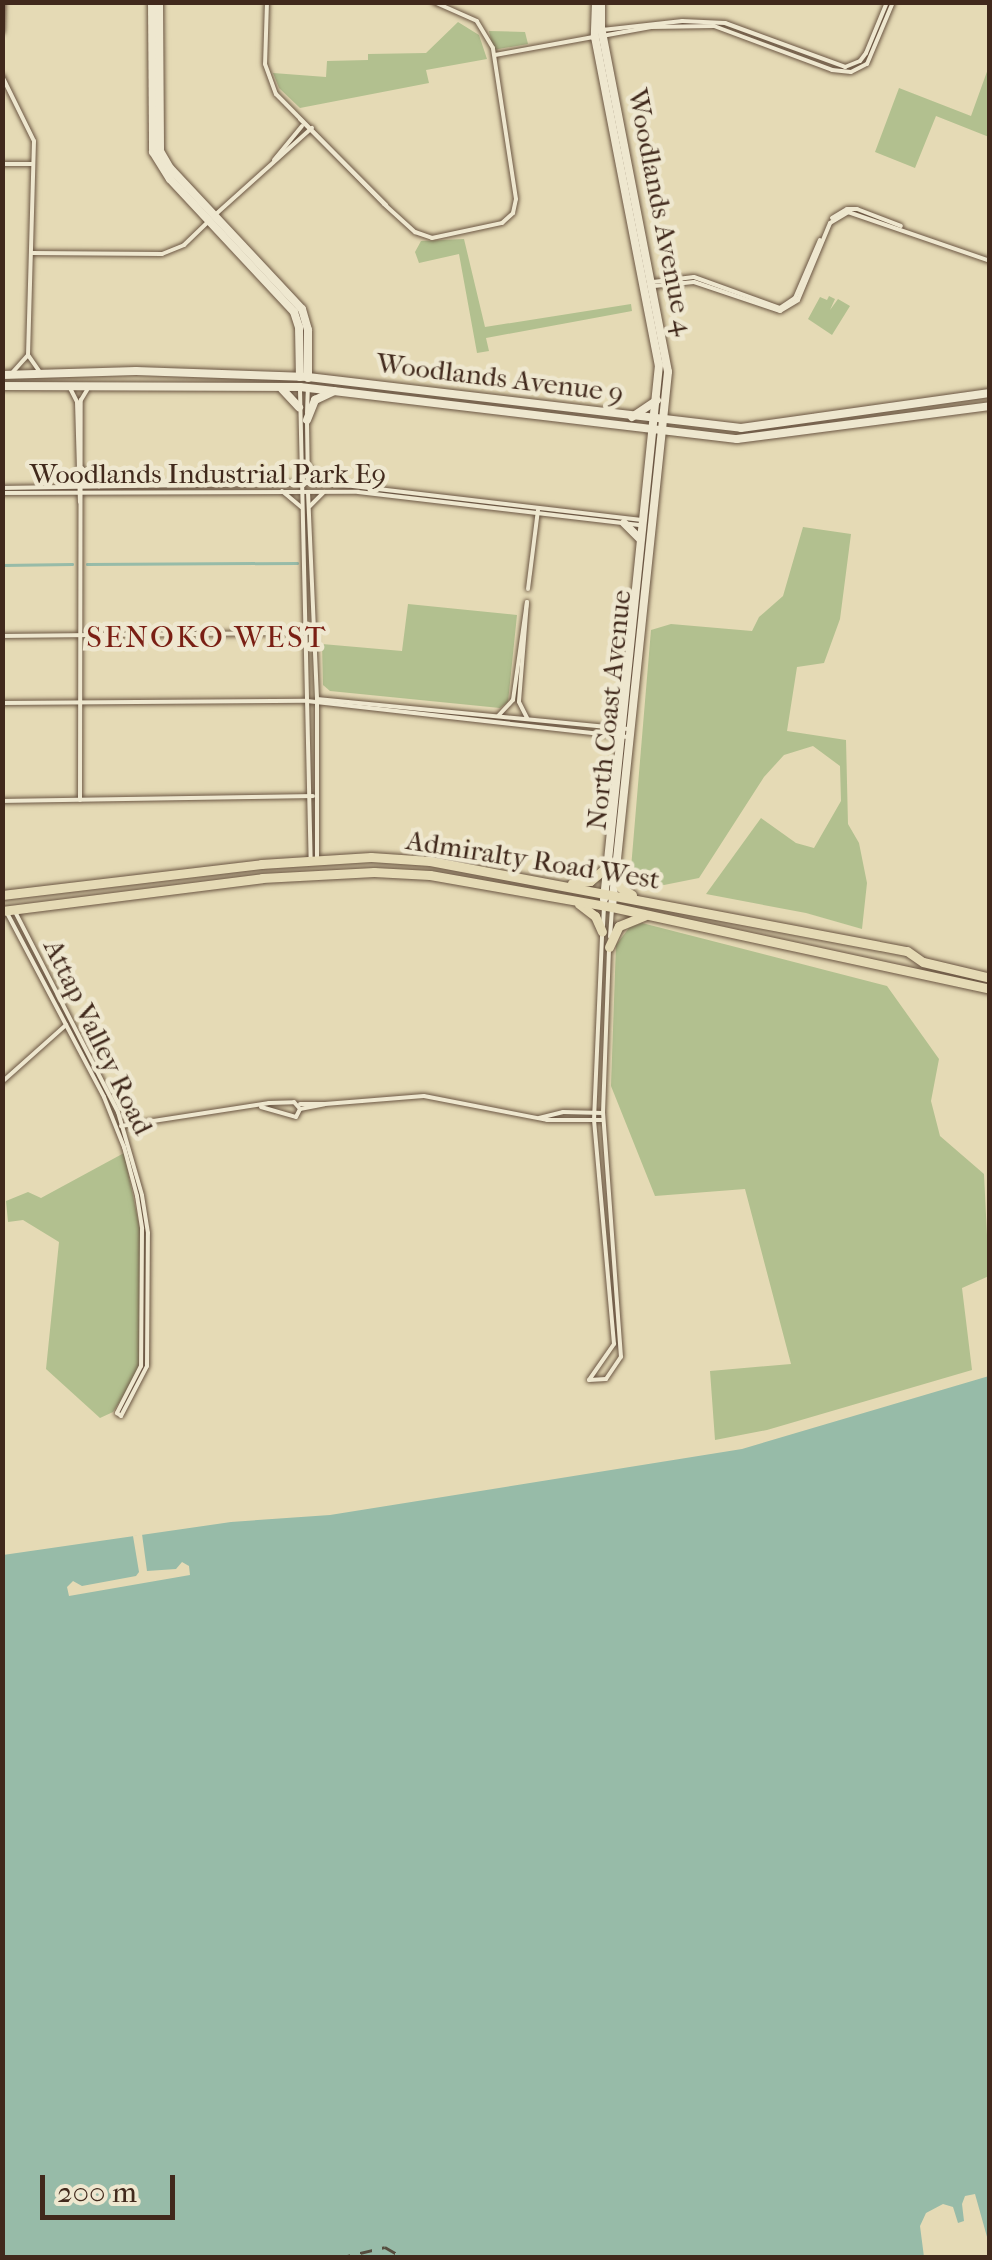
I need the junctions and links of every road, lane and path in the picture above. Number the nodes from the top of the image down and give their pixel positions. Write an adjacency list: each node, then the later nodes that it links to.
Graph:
1 (2, 2): 7 (street)
2 (156, 2): 16 (main road)
3 (267, 2): 11 (street)
4 (434, 2): 9 (street)
5 (598, 2): 8 (main road, Woodlands Avenue 4)
6 (890, 2): 8 (street)
7 (2, 32)
8 (599, 33): 9 (street); 19 (main road, Woodlands Avenue 4)
9 (495, 55): 12 (street)
10 (2, 76): 15 (street)
11 (303, 122): 12 (street); 13 (street)
12 (310, 130): 13 (street)
13 (274, 160): 16 (street)
14 (2, 164): 15 (street)
15 (33, 164): 17 (street)
16 (212, 218): 17 (street); 20 (main road)
17 (30, 252): 21 (street)
18 (990, 261): 19 (street)
19 (648, 285): 32 (main road, Woodlands Avenue 4)
20 (304, 353): 24 (main road); 25 (main road); 27 (main road)
21 (28, 356): 22 (street); 23 (street)
22 (43, 374): 23 (main road, Woodlands Avenue 9); 24 (main road, Woodlands Avenue 9)
23 (7, 375)
24 (282, 376): 25 (main road, Woodlands Avenue 9)
25 (304, 382): 27 (main road, Woodlands Avenue 9); 30 (main road, Woodlands Avenue 9); 35 (street); 38 (street)
26 (66, 385): 28 (main road, Woodlands Avenue 9); 29 (main road, Woodlands Avenue 9); 54 (street)
27 (338, 385): 38 (main road); 39 (main road, Woodlands Avenue 9)
28 (2, 386)
29 (90, 386): 30 (main road, Woodlands Avenue 9); 46 (street)
30 (276, 386): 35 (main road)
31 (990, 394): 33 (main road, Woodlands Avenue 9)
32 (661, 400): 39 (main road); 40 (main road); 42 (main road, Woodlands Avenue 4)
33 (936, 400): 36 (main road, Woodlands Avenue 9); 37 (main road)
34 (990, 406): 37 (main road, Woodlands Avenue 9)
35 (299, 407): 47 (street)
36 (868, 411): 40 (main road, Woodlands Avenue 9); 41 (main road)
37 (940, 414): 41 (main road, Woodlands Avenue 9)
38 (307, 420): 45 (street)
39 (628, 422): 42 (main road, Woodlands Avenue 9); 44 (main road)
40 (690, 424): 42 (main road, Woodlands Avenue 9)
41 (874, 424): 43 (main road, Woodlands Avenue 9)
42 (659, 425): 43 (main road, Woodlands Avenue 9); 44 (main road, North Coast Avenue)
43 (681, 434): 44 (main road)
44 (655, 454): 58 (main road, North Coast Avenue); 63 (main road, North Coast Avenue)
45 (307, 463): 48 (street); 51 (street)
46 (82, 468): 52 (street); 54 (street)
47 (300, 468): 49 (street); 50 (street)
48 (326, 483): 51 (street, Woodlands Industrial Park E9); 57 (street, Woodlands Industrial Park E9)
49 (275, 484): 50 (street, Woodlands Industrial Park E9); 52 (street, Woodlands Industrial Park E9)
50 (300, 486): 51 (street, Woodlands Industrial Park E9); 55 (street, Woodlands Industrial Park E9); 59 (street)
51 (308, 486): 56 (street, Woodlands Industrial Park E9); 61 (street)
52 (100, 487): 54 (street, Woodlands Industrial Park E9)
53 (2, 490): 54 (street, Woodlands Industrial Park E9)
54 (80, 490): 55 (street, Woodlands Industrial Park E9); 67 (street)
55 (280, 490): 59 (street)
56 (328, 490): 57 (street, Woodlands Industrial Park E9); 61 (street)
57 (379, 491): 60 (street, Woodlands Industrial Park E9); 62 (street, Woodlands Industrial Park E9)
58 (645, 504): 62 (main road); 63 (main road, North Coast Avenue)
59 (301, 506): 66 (street)
60 (538, 510): 62 (street, Woodlands Industrial Park E9); 65 (street)
61 (308, 511): 66 (street)
62 (625, 520): 63 (street, Woodlands Industrial Park E9); 64 (main road)
63 (647, 523): 64 (main road, North Coast Avenue); 74 (main road, North Coast Avenue)
64 (642, 543): 74 (main road, North Coast Avenue)
65 (528, 589)
66 (312, 633): 67 (street); 69 (street)
67 (79, 635): 68 (street); 70 (street)
68 (2, 636)
69 (312, 701): 70 (street); 72 (street); 74 (street); 75 (street)
70 (80, 702): 71 (street); 76 (street)
71 (2, 703)
72 (498, 716): 73 (street); 73 (street)
73 (527, 719): 74 (street)
74 (626, 733): 81 (main road, North Coast Avenue); 81 (main road, North Coast Avenue)
75 (315, 796): 76 (street); 78 (street)
76 (80, 800): 77 (street)
77 (2, 801)
78 (314, 860): 79 (main road, Admiralty Road West); 84 (main road, Admiralty Road West)
79 (254, 865): 80 (main road, Admiralty Road West); 82 (main road)
80 (223, 869): 83 (main road); 86 (main road, Admiralty Road West)
81 (611, 870): 84 (main road); 85 (main road, North Coast Avenue); 88 (main road)
82 (259, 878): 83 (main road, Admiralty Road West); 87 (main road, Admiralty Road West)
83 (226, 882): 90 (main road, Admiralty Road West)
84 (560, 884): 85 (main road, Admiralty Road West)
85 (608, 893): 88 (main road, Admiralty Road West); 89 (main road, North Coast Avenue)
86 (2, 895)
87 (572, 899): 89 (main road, Admiralty Road West); 93 (main road)
88 (640, 899): 92 (main road, Admiralty Road West)
89 (608, 906): 91 (main road, Admiralty Road West); 93 (street, North Coast Avenue); 95 (street, North Coast Avenue)
90 (7, 911): 100 (street, Attap Valley Road)
91 (647, 915): 95 (main road); 96 (main road, Admiralty Road West)
92 (797, 930): 94 (main road, Admiralty Road West); 96 (main road)
93 (602, 932): 106 (street, North Coast Avenue)
94 (822, 936): 97 (main road); 98 (main road, Admiralty Road West)
95 (609, 947): 107 (street, North Coast Avenue)
96 (797, 948): 97 (main road, Admiralty Road West)
97 (835, 956): 99 (main road, Admiralty Road West)
98 (990, 978)
99 (990, 990)
100 (68, 1023): 101 (street); 104 (street, Attap Valley Road); 112 (street, Attap Valley Road)
101 (2, 1082)
102 (299, 1106): 103 (street); 103 (street); 108 (street)
103 (261, 1108): 111 (street)
104 (118, 1112): 111 (street); 112 (street, Attap Valley Road)
105 (564, 1112): 106 (street); 108 (street); 109 (street)
106 (594, 1113): 107 (street); 110 (street, North Coast Avenue)
107 (603, 1117): 110 (street); 110 (street, North Coast Avenue)
108 (538, 1118): 109 (street)
109 (564, 1120): 110 (street)
110 (594, 1120)
111 (139, 1123): 112 (street)
112 (120, 1126): 113 (street, Attap Valley Road)
113 (119, 1414)

